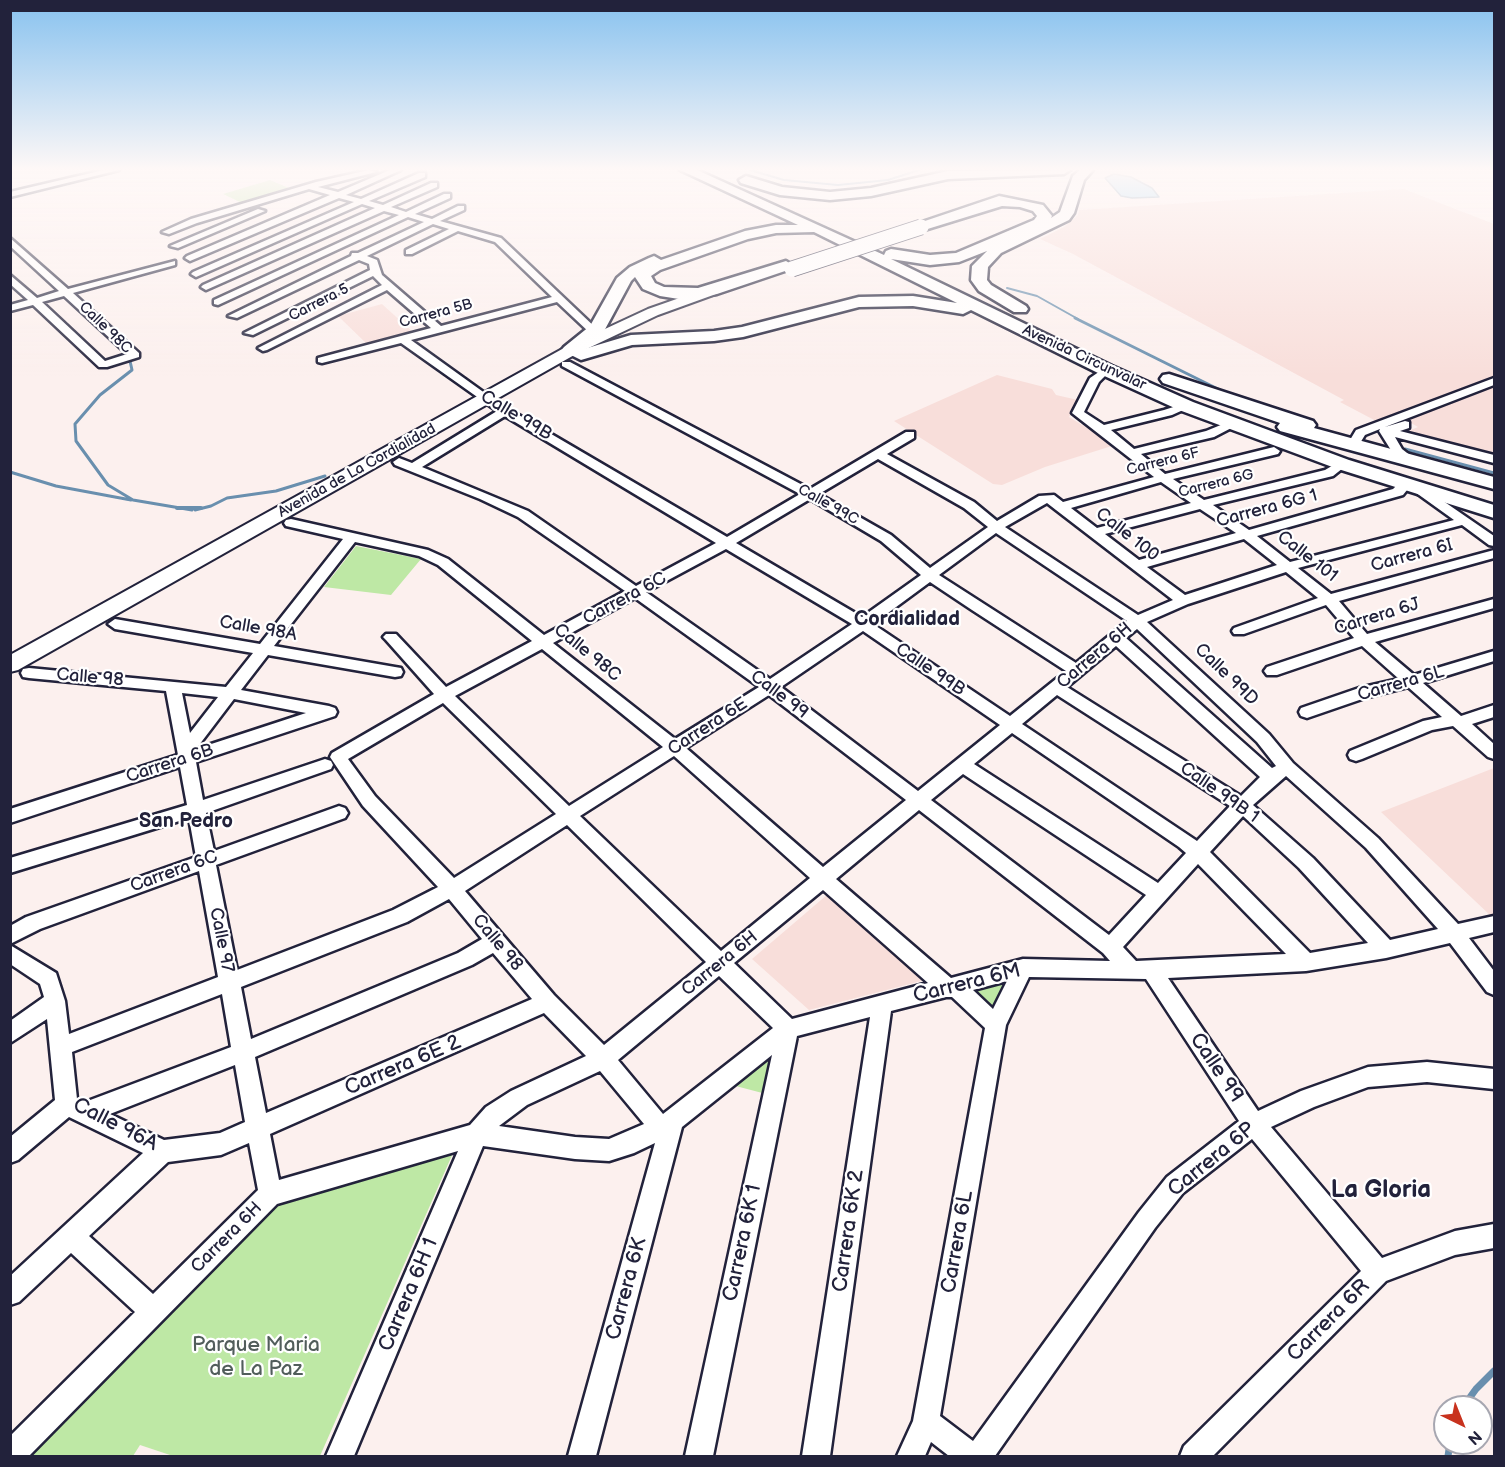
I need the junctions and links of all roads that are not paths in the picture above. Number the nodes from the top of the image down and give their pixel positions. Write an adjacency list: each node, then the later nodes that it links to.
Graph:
1 (194, 238): 20 (street)
2 (234, 238): 25 (street)
3 (260, 238): 17 (street)
4 (276, 238): 17 (street)
5 (299, 238): 18 (street)
6 (315, 238): 18 (street)
7 (355, 238): 21 (street)
8 (395, 238): 24 (street)
9 (437, 238): 23 (street)
10 (491, 238): 35 (street)
11 (715, 238): 45 (highway)
12 (736, 238): 34 (highway)
13 (854, 238): 22 (highway, Avenida Circunvalar)
14 (877, 238): 34 (highway, bridge)
15 (1003, 238): 22 (highway)
16 (1020, 238): 43 (highway)
17 (269, 241): 28 (street)
18 (309, 241): 21 (street); 31 (street)
19 (10, 242): 32 (street, Calle 98C)
20 (175, 246)
21 (334, 248): 24 (street); 37 (street)
22 (872, 251): 34 (highway); 41 (highway, Avenida Circunvalar)
23 (409, 252)
24 (358, 256): 27 (street); 33 (street)
25 (190, 258)
26 (172, 263): 32 (street)
27 (375, 271): 30 (street); 38 (street)
28 (196, 274)
29 (10, 278): 36 (street, Calle 98C)
30 (389, 285): 40 (street, Carrera 5); 44 (street)
31 (206, 287)
32 (69, 292): 36 (street); 36 (street, Calle 98C)
33 (285, 292): 38 (street); 42 (street)
34 (707, 295): 49 (main road, Avenida de La Cordialidad)
35 (558, 298): 44 (street, Carrera 5B); 45 (street)
36 (36, 301): 39 (street)
37 (218, 302)
38 (310, 302): 40 (street); 46 (street)
39 (10, 308)
40 (338, 311): 48 (street, Carrera 5)
41 (995, 311): 43 (highway, Avenida Circunvalar); 43 (highway); 49 (highway); 51 (highway, Avenida Circunvalar)
42 (233, 316)
43 (1051, 327): 62 (highway, Avenida Circunvalar)
44 (438, 329): 47 (street, Carrera 5B)
45 (594, 331): 49 (highway)
46 (249, 333)
47 (403, 339): 50 (street, Carrera 5B); 55 (street, Calle 99B)
48 (263, 348)
49 (572, 356): 55 (main road, Avenida de La Cordialidad); 73 (street, Calle 99C)
50 (322, 360)
51 (1106, 370): 56 (highway, Avenida Circunvalar); 59 (street, Calle 101)
52 (1155, 373): 62 (highway)
53 (1494, 381): 58 (street)
54 (1494, 388): 60 (street)
55 (495, 405): 68 (main road, Avenida de La Cordialidad); 83 (street, Calle 99B); 103 (main road, Avenida de La Cordialidad)
56 (1186, 405): 57 (highway, Avenida Circunvalar); 59 (street)
57 (1233, 424): 64 (street); 69 (highway, Avenida Circunvalar)
58 (1373, 427): 60 (street); 62 (street)
59 (1102, 429): 64 (street, Calle 101)
60 (1388, 432): 66 (street); 67 (street)
61 (910, 435): 65 (street, Carrera 6C)
62 (1352, 445): 67 (highway, Avenida Circunvalar)
63 (1274, 451): 70 (street, Carrera 6F)
64 (1132, 453): 70 (street, Calle 101)
65 (879, 454): 73 (street, Carrera 6C); 79 (street, Calle 99D)
66 (1494, 459)
67 (1410, 460): 71 (highway, Avenida Circunvalar)
68 (406, 464): 78 (main road, Avenida de La Cordialidad); 89 (street, Calle 99)
69 (1342, 464): 72 (highway, Avenida Circunvalar); 75 (street, Carrera 6G)
70 (1163, 478): 74 (street, Carrera 6F); 75 (street, Calle 101)
71 (1494, 483)
72 (1413, 487): 76 (highway, Avenida Circunvalar); 77 (street); 81 (street, Carrera 6G 1)
73 (810, 494): 83 (street, Carrera 6C); 88 (street, Calle 99C)
74 (1055, 502): 79 (street, Carrera 6E); 80 (street, Calle 100)
75 (1202, 504): 80 (street, Carrera 6G); 81 (street, Calle 101)
76 (1494, 512)
77 (1464, 520): 84 (street); 87 (street, Carrera 6H)
78 (291, 524): 82 (street, Calle 98C); 94 (main road, Avenida de La Cordialidad)
79 (996, 527): 88 (street, Carrera 6E); 93 (street, Calle 99D)
80 (1095, 533): 86 (street, Calle 100)
81 (1245, 533): 86 (street, Carrera 6G 1); 87 (street, Calle 101)
82 (351, 537): 100 (street, Calle 98C); 101 (street)
83 (728, 542): 89 (street, Carrera 6C); 95 (street, Calle 99B)
84 (1494, 542)
85 (1494, 554): 90 (street, Carrera 6I)
86 (1137, 565): 91 (street, Calle 100)
87 (1286, 567): 90 (street, Calle 101); 91 (street, Carrera 6H)
88 (930, 575): 95 (street, Carrera 6E); 104 (street, Calle 99C)
89 (637, 593): 100 (street, Carrera 6C); 110 (street, Calle 99)
90 (1329, 599): 96 (street, Carrera 6I); 99 (street, Calle 101)
91 (1183, 601): 93 (street, Carrera 6H)
92 (1494, 603): 99 (street, Carrera 6J)
93 (1137, 621): 98 (street, Carrera 6H); 125 (street, Calle 99D)
94 (116, 624): 101 (street, Calle 98A); 103 (main road, Avenida de La Cordialidad)
95 (864, 624): 110 (street, Carrera 6E); 118 (street, Calle 99B)
96 (1239, 631)
97 (391, 637): 113 (street)
98 (1116, 638): 104 (street, Carrera 6H); 125 (street)
99 (1364, 640): 105 (street, Carrera 6J); 107 (street, Calle 101)
100 (544, 643): 113 (street, Carrera 6C); 119 (street, Calle 98C)
101 (265, 650): 106 (street, Calle 98A); 112 (street)
102 (1494, 656): 107 (street, Carrera 6L)
103 (20, 669): 108 (main road, Avenida de La Cordialidad); 109 (street, Calle 98)
104 (1076, 670): 111 (street, Carrera 6H)
105 (1272, 671)
106 (395, 672)
107 (1412, 681): 116 (street, Carrera 6L); 117 (street, Calle 101)
108 (10, 684)
109 (173, 686): 112 (street, Calle 98); 121 (street, Calle 97)
110 (770, 687): 119 (street, Carrera 6E); 126 (street, Calle 99)
111 (1057, 688): 118 (street, Carrera 6H); 127 (street, Calle 99B 1)
112 (230, 693): 115 (street, Calle 98); 121 (street)
113 (444, 695): 123 (street, Carrera 6C); 130 (street)
114 (1494, 711): 117 (street)
115 (329, 712): 121 (street, Carrera 6B)
116 (1307, 712)
117 (1461, 722): 120 (street, Calle 101); 122 (street)
118 (1010, 724): 124 (street, Carrera 6H); 132 (street, Calle 99B)
119 (675, 748): 130 (street, Carrera 6E); 135 (street, Calle 98C)
120 (1494, 753)
121 (187, 754): 128 (street, Calle 97); 131 (street, Carrera 6B)
122 (1356, 755)
123 (331, 761): 128 (street); 136 (street, Calle 98)
124 (961, 764): 126 (street, Carrera 6H); 137 (street)
125 (1279, 772): 127 (street); 139 (street, Calle 99D)
126 (917, 800): 135 (street, Carrera 6H); 142 (street, Calle 99)
127 (1242, 805): 132 (street); 143 (street, Calle 99B 1)
128 (197, 809): 133 (street, Calle 97); 134 (street)
129 (339, 813): 133 (street, Carrera 6C)
130 (566, 815): 136 (street, Carrera 6E); 146 (street)
131 (10, 816)
132 (1199, 853): 137 (street); 145 (street, Calle 99B)
133 (207, 860): 140 (street, Carrera 6C); 149 (street, Calle 97)
134 (10, 866)
135 (825, 879): 146 (street, Carrera 6H); 151 (street)
136 (452, 889): 141 (street, Calle 98); 149 (street, Carrera 6E)
137 (1160, 894): 142 (street)
138 (1494, 924): 139 (street, Carrera 6M)
139 (1455, 934): 143 (street, Carrera 6M); 150 (street, Calle 99D)
140 (10, 936)
141 (496, 941): 153 (street, Calle 98); 159 (street)
142 (1110, 947): 148 (street, Calle 99)
143 (1386, 949): 145 (street, Carrera 6M)
144 (10, 953): 152 (street, Calle 96A)
145 (1306, 962): 148 (street, Carrera 6M)
146 (719, 964): 156 (street); 160 (street, Carrera 6H)
147 (1023, 968): 148 (street, Carrera 6M); 151 (street, Carrera 6M); 155 (street, Carrera 6L)
148 (1142, 970): 164 (street, Calle 99)
149 (229, 981): 158 (street, Carrera 6E); 159 (street, Calle 97)
150 (1494, 986)
151 (952, 988): 154 (street, Carrera 6M); 155 (street)
152 (55, 1001): 157 (street); 158 (street, Calle 96A)
153 (547, 1002): 160 (street, Calle 98); 165 (street, Carrera 6E 2)
154 (882, 1005): 156 (street, Carrera 6M); 180 (street, Carrera 6K 2)
155 (996, 1025): 175 (street, Carrera 6L)
156 (788, 1029): 163 (street, Carrera 6M); 179 (street, Carrera 6K 1)
157 (10, 1035)
158 (60, 1047): 162 (street, Calle 96A)
159 (243, 1052): 162 (street); 165 (street, Calle 97)
160 (603, 1059): 163 (street, Calle 98); 166 (street, Carrera 6H)
161 (1494, 1079): 164 (street, Carrera 6P)
162 (76, 1109): 167 (street, Calle 96A); 168 (street)
163 (666, 1124): 166 (street, Carrera 6M); 178 (street, Carrera 6K)
164 (1254, 1124): 172 (street, Calle 99); 183 (street, Carrera 6P)
165 (258, 1129): 167 (street, Calle 96A); 169 (street, Calle 97)
166 (477, 1134): 169 (street, Carrera 6H); 177 (street, Carrera 6H 1)
167 (163, 1151): 171 (street)
168 (10, 1152)
169 (270, 1194): 174 (street, Carrera 6H)
170 (1494, 1236): 172 (street, Carrera 6R)
171 (72, 1237): 173 (street); 174 (street)
172 (1378, 1272): 184 (street, Carrera 6R)
173 (10, 1293)
174 (153, 1312): 176 (street, Carrera 6H)
175 (926, 1422): 181 (street, Carrera 6L); 182 (street)
176 (10, 1456)
177 (340, 1456)
178 (582, 1456)
179 (699, 1456)
180 (816, 1456)
181 (911, 1456)
182 (971, 1456)
183 (980, 1456)
184 (1194, 1456)

